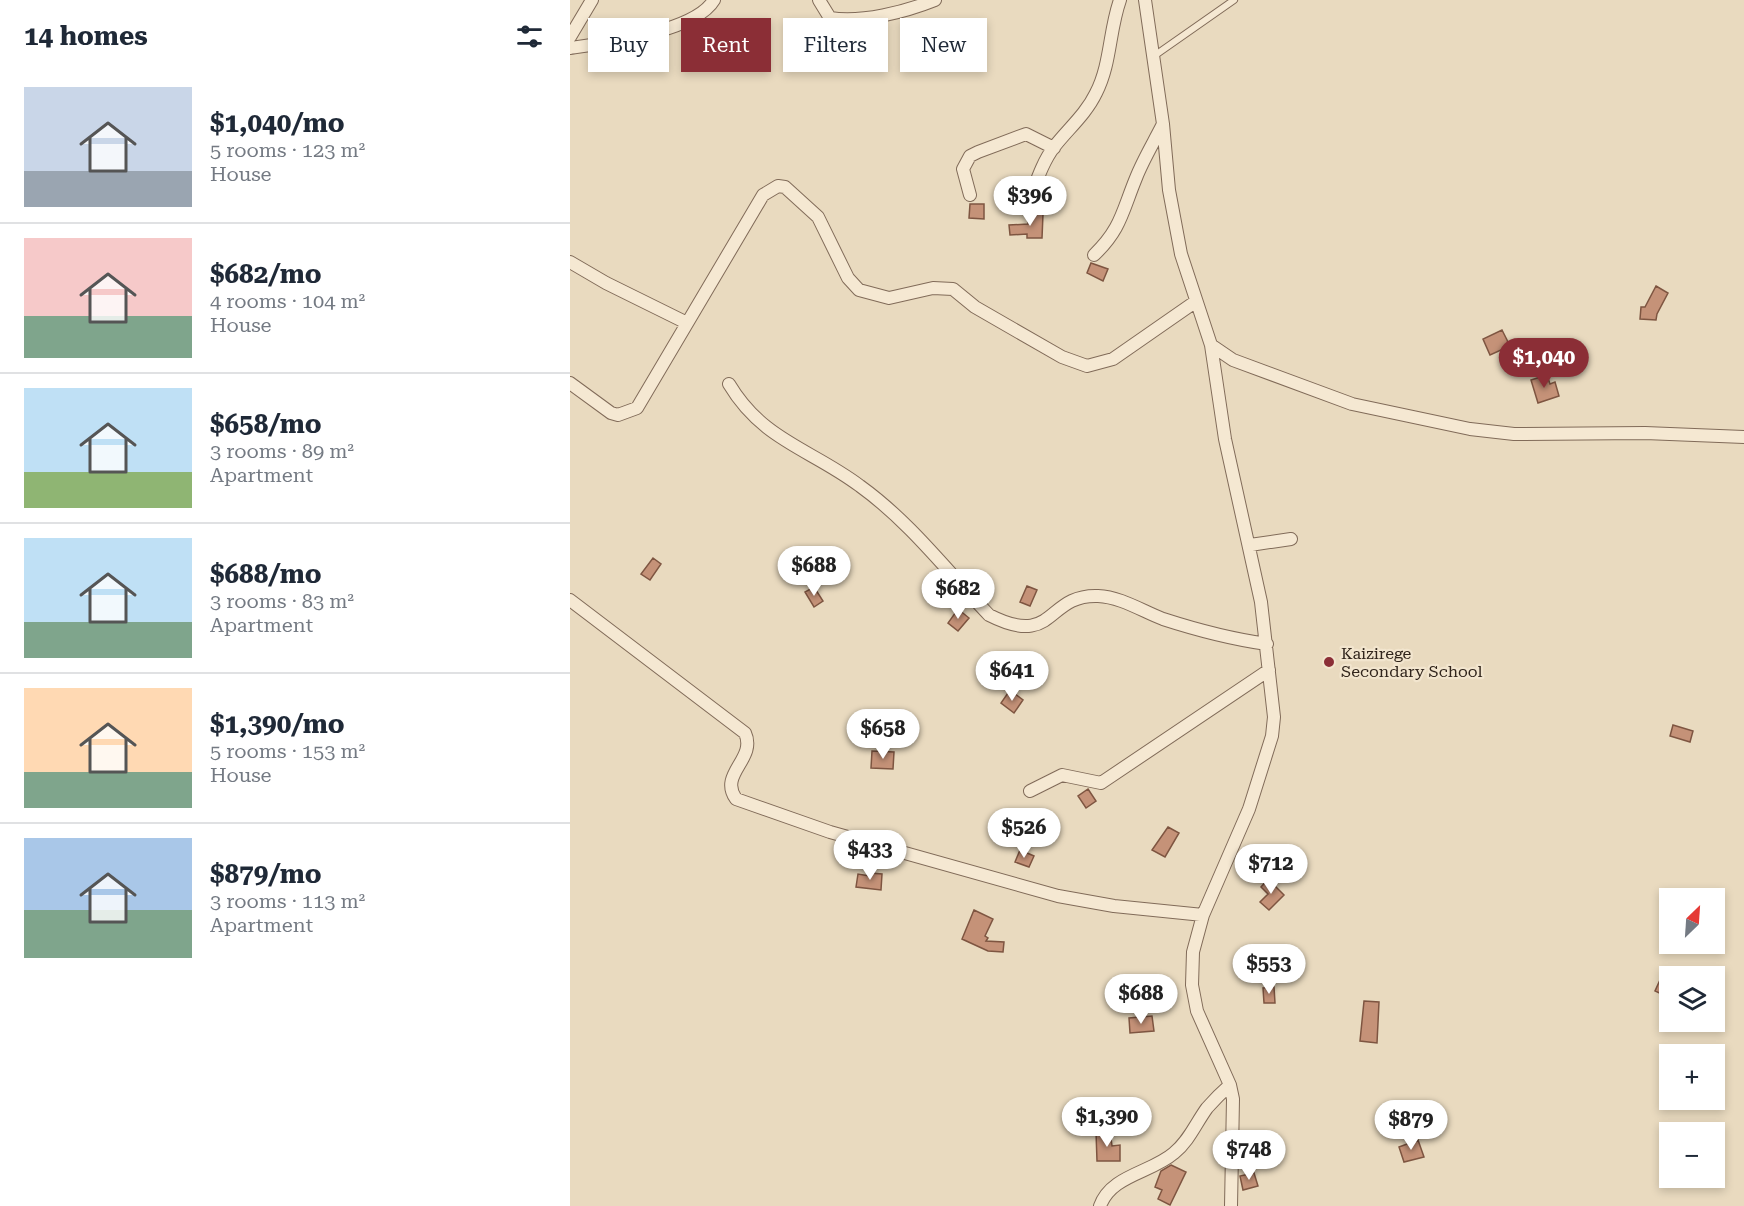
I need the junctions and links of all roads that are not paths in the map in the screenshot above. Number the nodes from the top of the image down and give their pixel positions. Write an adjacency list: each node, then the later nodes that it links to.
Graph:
1 (592, 0): 8 (street)
2 (714, 0): 9 (street)
3 (819, 0): 4 (street)
4 (935, 0)
5 (1120, 0): 12 (street)
6 (1145, 0): 10 (street)
7 (1234, 0): 10 (lane)
8 (570, 37)
9 (570, 48)
10 (1154, 56): 11 (street)
11 (1163, 124): 15 (street); 17 (street)
12 (1054, 148): 13 (street); 14 (street)
13 (970, 195)
14 (1027, 206)
15 (1094, 255)
16 (570, 262): 18 (street)
17 (1195, 302): 18 (street); 19 (street)
18 (687, 323): 20 (street)
19 (1211, 345): 22 (street); 24 (street)
20 (570, 383)
21 (729, 384): 26 (street)
22 (1744, 437)
23 (1291, 539): 24 (street)
24 (1250, 544): 26 (street)
25 (570, 600): 29 (street)
26 (1267, 644): 27 (street)
27 (1269, 670): 28 (street); 29 (street)
28 (1030, 791)
29 (1203, 915): 30 (street)
30 (1230, 1085): 31 (street); 32 (street)
31 (1100, 1206)
32 (1231, 1206)

